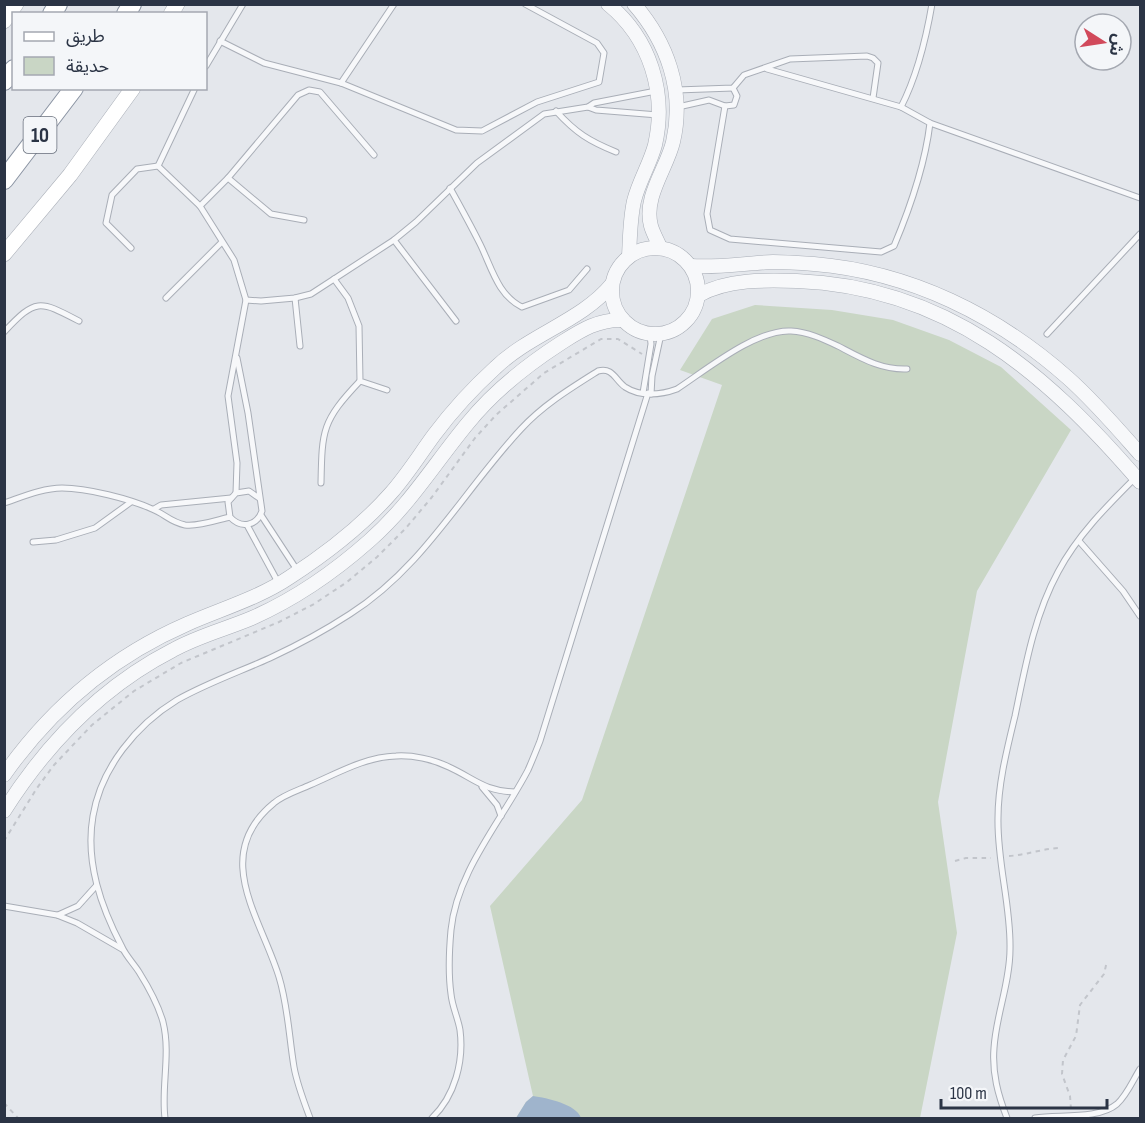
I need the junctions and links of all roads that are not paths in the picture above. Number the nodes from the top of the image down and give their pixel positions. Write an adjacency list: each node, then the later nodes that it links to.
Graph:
1 (16, 4): 8 (main road)
2 (243, 4): 9 (lane)
3 (394, 4): 12 (lane)
4 (525, 4): 12 (lane)
5 (608, 4): 18 (street)
6 (634, 4): 19 (street)
7 (932, 4): 23 (lane)
8 (4, 21)
9 (220, 41): 10 (lane); 12 (lane)
10 (207, 64)
11 (766, 69): 13 (lane); 20 (lane); 20 (lane)
12 (341, 83)
13 (733, 88): 19 (lane); 21 (lane)
14 (72, 90): 31 (highway, 10)
15 (120, 90): 37 (main road)
16 (132, 90): 42 (main road)
17 (194, 90): 29 (lane)
18 (658, 96): 19 (street); 22 (lane); 25 (street)
19 (676, 98): 21 (lane); 40 (street)
20 (873, 98): 23 (lane)
21 (725, 106): 26 (lane)
22 (588, 107): 24 (lane); 25 (lane)
23 (901, 107): 26 (lane)
24 (556, 111): 27 (lane); 32 (lane)
25 (659, 115): 43 (street)
26 (930, 123): 33 (lane)
27 (616, 152)
28 (374, 155): 30 (lane)
29 (158, 166): 34 (lane); 41 (lane)
30 (228, 178): 34 (lane); 35 (lane)
31 (4, 180)
32 (450, 188): 38 (lane); 45 (lane)
33 (1140, 198)
34 (200, 206): 39 (lane)
35 (304, 220)
36 (1140, 234): 57 (lane)
37 (4, 238)
38 (394, 240): 46 (lane); 54 (lane)
39 (221, 243): 49 (lane); 51 (lane)
40 (660, 247): 43 (street); 44 (street)
41 (131, 248)
42 (4, 254)
43 (629, 256): 47 (street)
44 (691, 266): 48 (street); 61 (street)
45 (587, 269)
46 (334, 279): 50 (lane); 62 (lane)
47 (612, 284): 52 (street); 80 (street)
48 (699, 295): 56 (street); 64 (street)
49 (166, 298)
50 (295, 298): 51 (lane); 58 (lane)
51 (246, 300): 59 (lane)
52 (623, 320): 56 (street); 81 (street)
53 (79, 321): 55 (lane)
54 (456, 321)
55 (4, 332)
56 (656, 334): 65 (lane); 65 (lane)
57 (1047, 334)
58 (300, 346)
59 (236, 356): 69 (lane); 71 (lane)
60 (907, 369): 65 (lane)
61 (1069, 378): 64 (street); 66 (street)
62 (360, 381): 63 (lane); 68 (lane)
63 (387, 390)
64 (1056, 392): 67 (street)
65 (647, 393): 85 (lane); 88 (lane)
66 (1140, 454)
67 (1138, 479): 78 (lane)
68 (321, 483)
69 (236, 493): 70 (lane); 71 (lane)
70 (231, 498): 74 (lane); 76 (lane)
71 (259, 498): 75 (lane)
72 (131, 502): 73 (lane); 74 (lane); 79 (lane)
73 (4, 503)
74 (154, 509): 76 (lane)
75 (261, 515): 77 (lane); 80 (lane)
76 (230, 517): 77 (lane)
77 (247, 525): 80 (lane)
78 (1079, 541): 82 (lane); 97 (lane)
79 (33, 542)
80 (288, 578): 81 (street); 83 (street)
81 (298, 594): 86 (street)
82 (1140, 616)
83 (4, 775)
84 (481, 786): 85 (lane); 87 (lane); 95 (lane)
85 (515, 792): 87 (lane)
86 (4, 811)
87 (501, 816): 96 (lane)
88 (96, 886): 90 (lane); 91 (lane)
89 (4, 906): 90 (lane)
90 (57, 915): 91 (lane)
91 (122, 949): 94 (lane)
92 (1140, 1069): 93 (lane)
93 (1093, 1116): 98 (lane)
94 (165, 1119)
95 (310, 1119)
96 (432, 1119)
97 (1007, 1119)
98 (1035, 1119)

